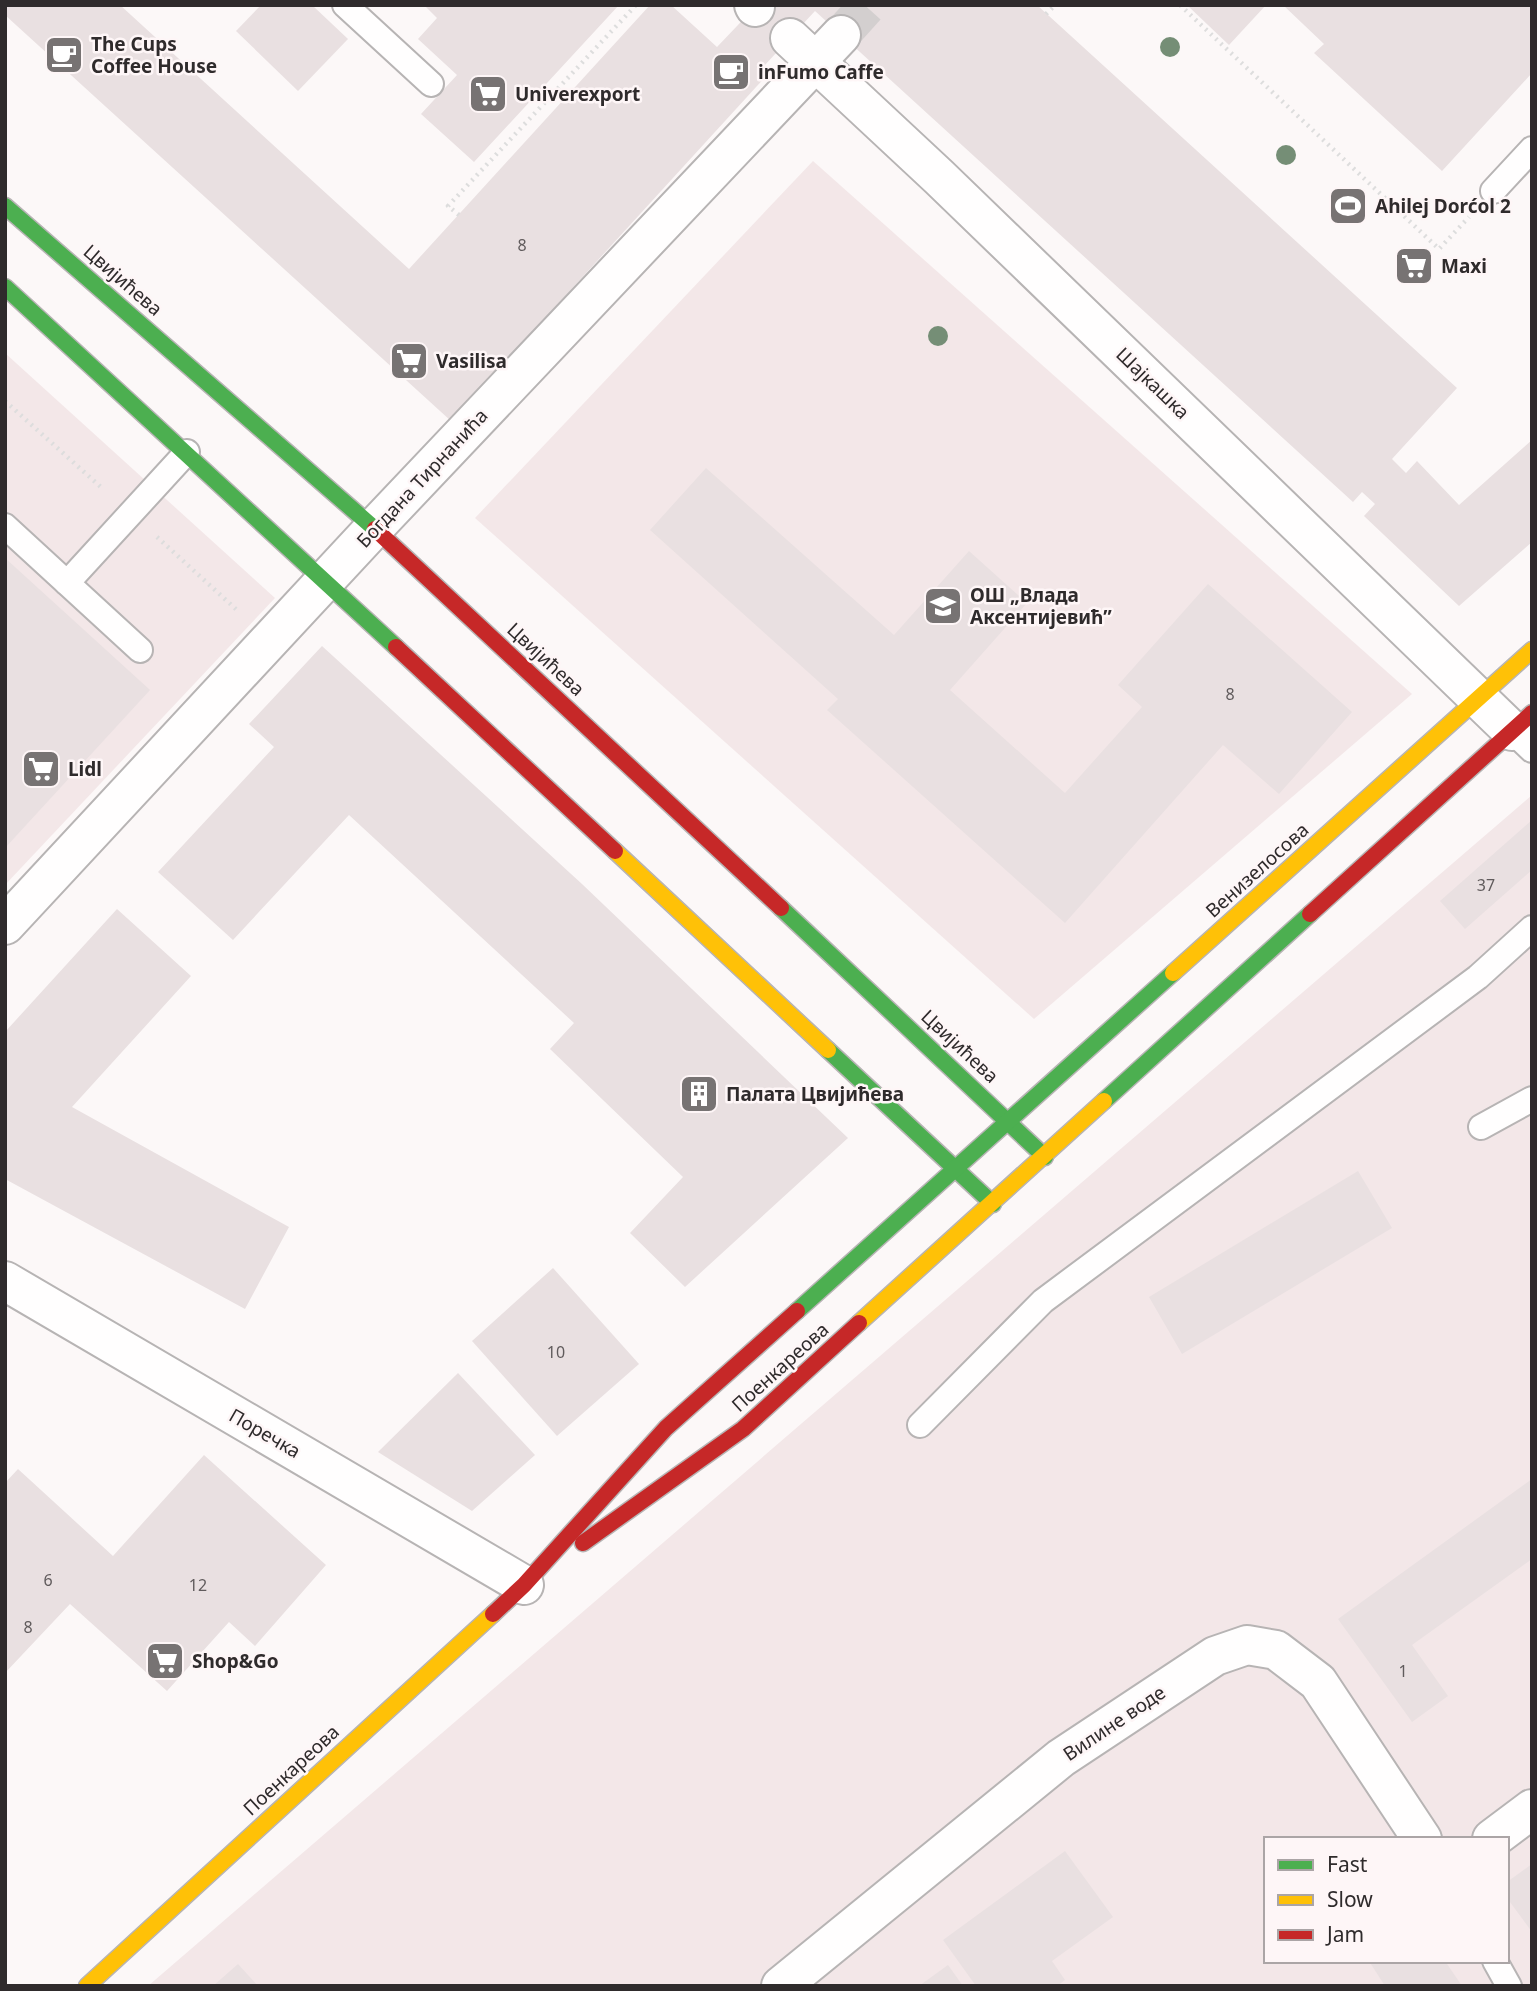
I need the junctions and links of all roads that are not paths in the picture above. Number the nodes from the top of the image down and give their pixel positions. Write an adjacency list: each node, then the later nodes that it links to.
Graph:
1 (345, 5): 4 (lane)
2 (841, 35): 3 (street, Богдана Тирнанића)
3 (802, 50): 11 (street, Богдана Тирнанића); 16 (street, Шајкашка)
4 (430, 84)
5 (1532, 149): 6 (lane)
6 (1493, 191)
7 (5, 206): 11 (street, Цвијићева)
8 (5, 287): 9 (street)
9 (187, 452): 12 (street); 13 (lane)
10 (5, 526): 13 (lane)
11 (374, 528): 12 (street, Богдана Тирнанића); 21 (street, Цвијићева)
12 (325, 581): 18 (street, Богдана Тирнанића); 24 (street)
13 (67, 583): 14 (lane)
14 (140, 650)
15 (1532, 650): 16 (street, Венизелосова)
16 (1478, 697): 17 (street, Шајкашка); 21 (street, Венизелосова)
17 (1525, 731): 23 (street)
18 (5, 925)
19 (1532, 928): 27 (lane)
20 (1532, 1099): 22 (lane)
21 (1008, 1120): 23 (street, Цвијићева); 24 (street, Поенкареова)
22 (1481, 1127)
23 (1045, 1157): 25 (street, Поенкареова)
24 (954, 1169): 25 (street); 28 (street, Поенкареова)
25 (993, 1204): 28 (street, Поенкареова)
26 (5, 1281): 28 (street, Поречка)
27 (920, 1425)
28 (524, 1585): 33 (street, Поенкареова)
29 (1532, 1809): 31 (street)
30 (1421, 1837): 34 (street, Вилине воде)
31 (1495, 1837)
32 (1496, 1963): 35 (lane)
33 (87, 1986)
34 (781, 1986)
35 (1508, 1986)

